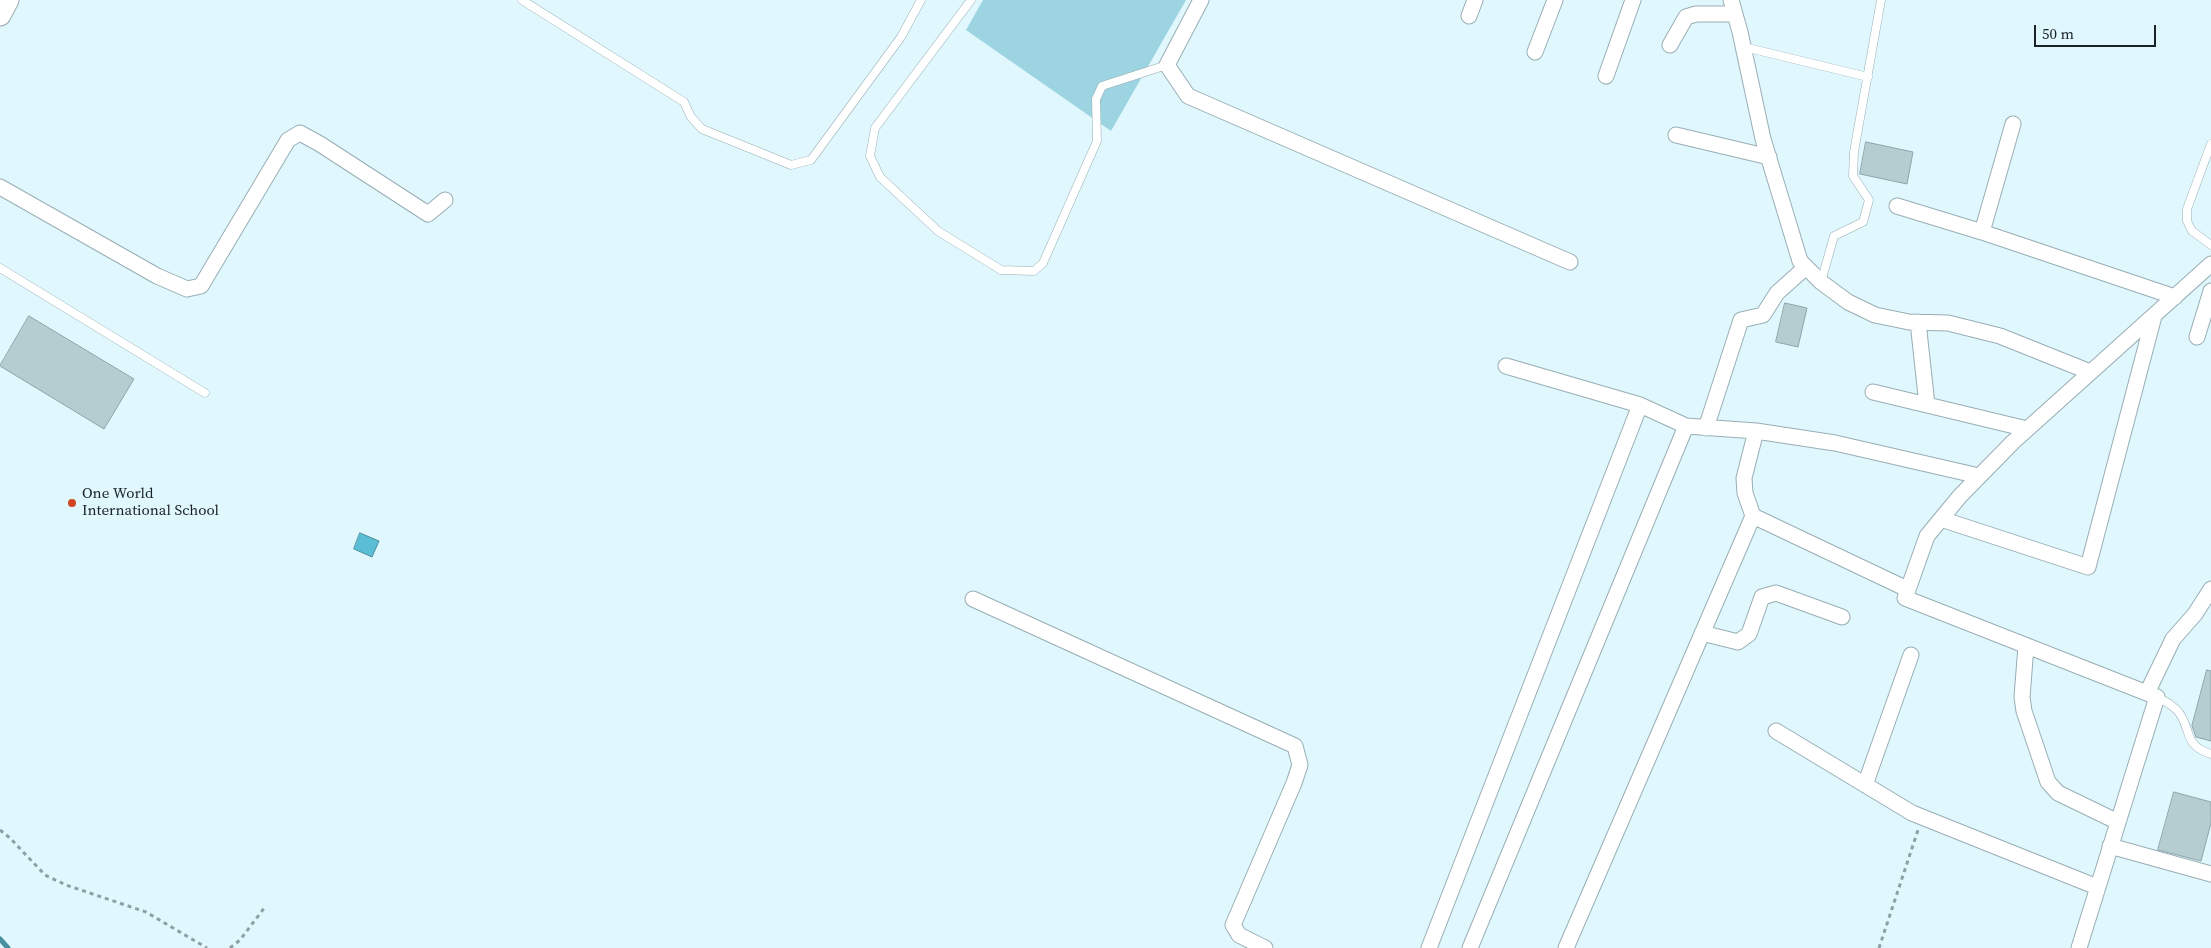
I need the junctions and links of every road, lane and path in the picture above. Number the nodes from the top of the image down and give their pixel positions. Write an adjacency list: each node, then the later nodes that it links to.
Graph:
1 (8, 0): 11 (street)
2 (522, 0): 3 (lane)
3 (921, 0)
4 (971, 0): 16 (lane)
5 (1201, 0): 16 (street)
6 (1475, 0): 12 (street)
7 (1556, 0): 15 (street)
8 (1633, 0): 17 (street)
9 (1881, 0): 18 (lane)
10 (1733, 7): 13 (street); 14 (street)
11 (0, 15)
12 (1469, 16)
13 (1670, 45)
14 (1744, 48): 18 (lane); 22 (street)
15 (1535, 52)
16 (1167, 64): 28 (street)
17 (1606, 76)
18 (1868, 77): 32 (lane)
19 (2013, 124): 26 (street)
20 (1676, 135): 22 (street)
21 (2211, 144): 27 (lane)
22 (1769, 157): 30 (street)
23 (0, 187): 24 (street)
24 (445, 200)
25 (1897, 206): 26 (street)
26 (1982, 232): 34 (street)
27 (2211, 245)
28 (1570, 262)
29 (2211, 264): 34 (street)
30 (1806, 267): 32 (street); 45 (street)
31 (0, 268): 41 (lane)
32 (1821, 282): 36 (street)
33 (2211, 291): 37 (street)
34 (2175, 297): 35 (street)
35 (2154, 316): 39 (street); 50 (street)
36 (1918, 322): 39 (street); 43 (street)
37 (2197, 338)
38 (1506, 366): 42 (street)
39 (2090, 372): 46 (street)
40 (1873, 392): 43 (street)
41 (205, 393)
42 (1640, 405): 44 (street); 73 (street)
43 (1927, 405): 46 (street)
44 (1686, 426): 45 (street); 74 (street)
45 (1706, 428): 47 (street)
46 (2028, 429): 48 (street)
47 (1756, 431): 48 (street); 49 (street)
48 (1979, 476): 50 (street)
49 (1752, 516): 51 (street); 55 (street)
50 (1941, 519): 51 (street)
51 (1907, 588): 56 (street)
52 (2211, 589): 58 (street)
53 (973, 599): 72 (street)
54 (1842, 617): 55 (street)
55 (1702, 633): 75 (street)
56 (2026, 646): 58 (street); 63 (street)
57 (1911, 655): 61 (street)
58 (2152, 695): 60 (lane); 63 (street)
59 (1776, 731): 61 (street)
60 (2211, 754)
61 (1865, 785): 62 (street)
62 (1922, 817): 67 (street); 76 (path)
63 (2118, 822): 65 (street)
64 (0, 830): 70 (path)
65 (2110, 846): 66 (street); 67 (street)
66 (2211, 874)
67 (2097, 887): 69 (street)
68 (265, 907): 71 (path)
69 (2082, 947)
70 (207, 948)
71 (230, 948)
72 (1265, 948)
73 (1429, 948)
74 (1470, 948)
75 (1566, 948)
76 (1879, 948)

